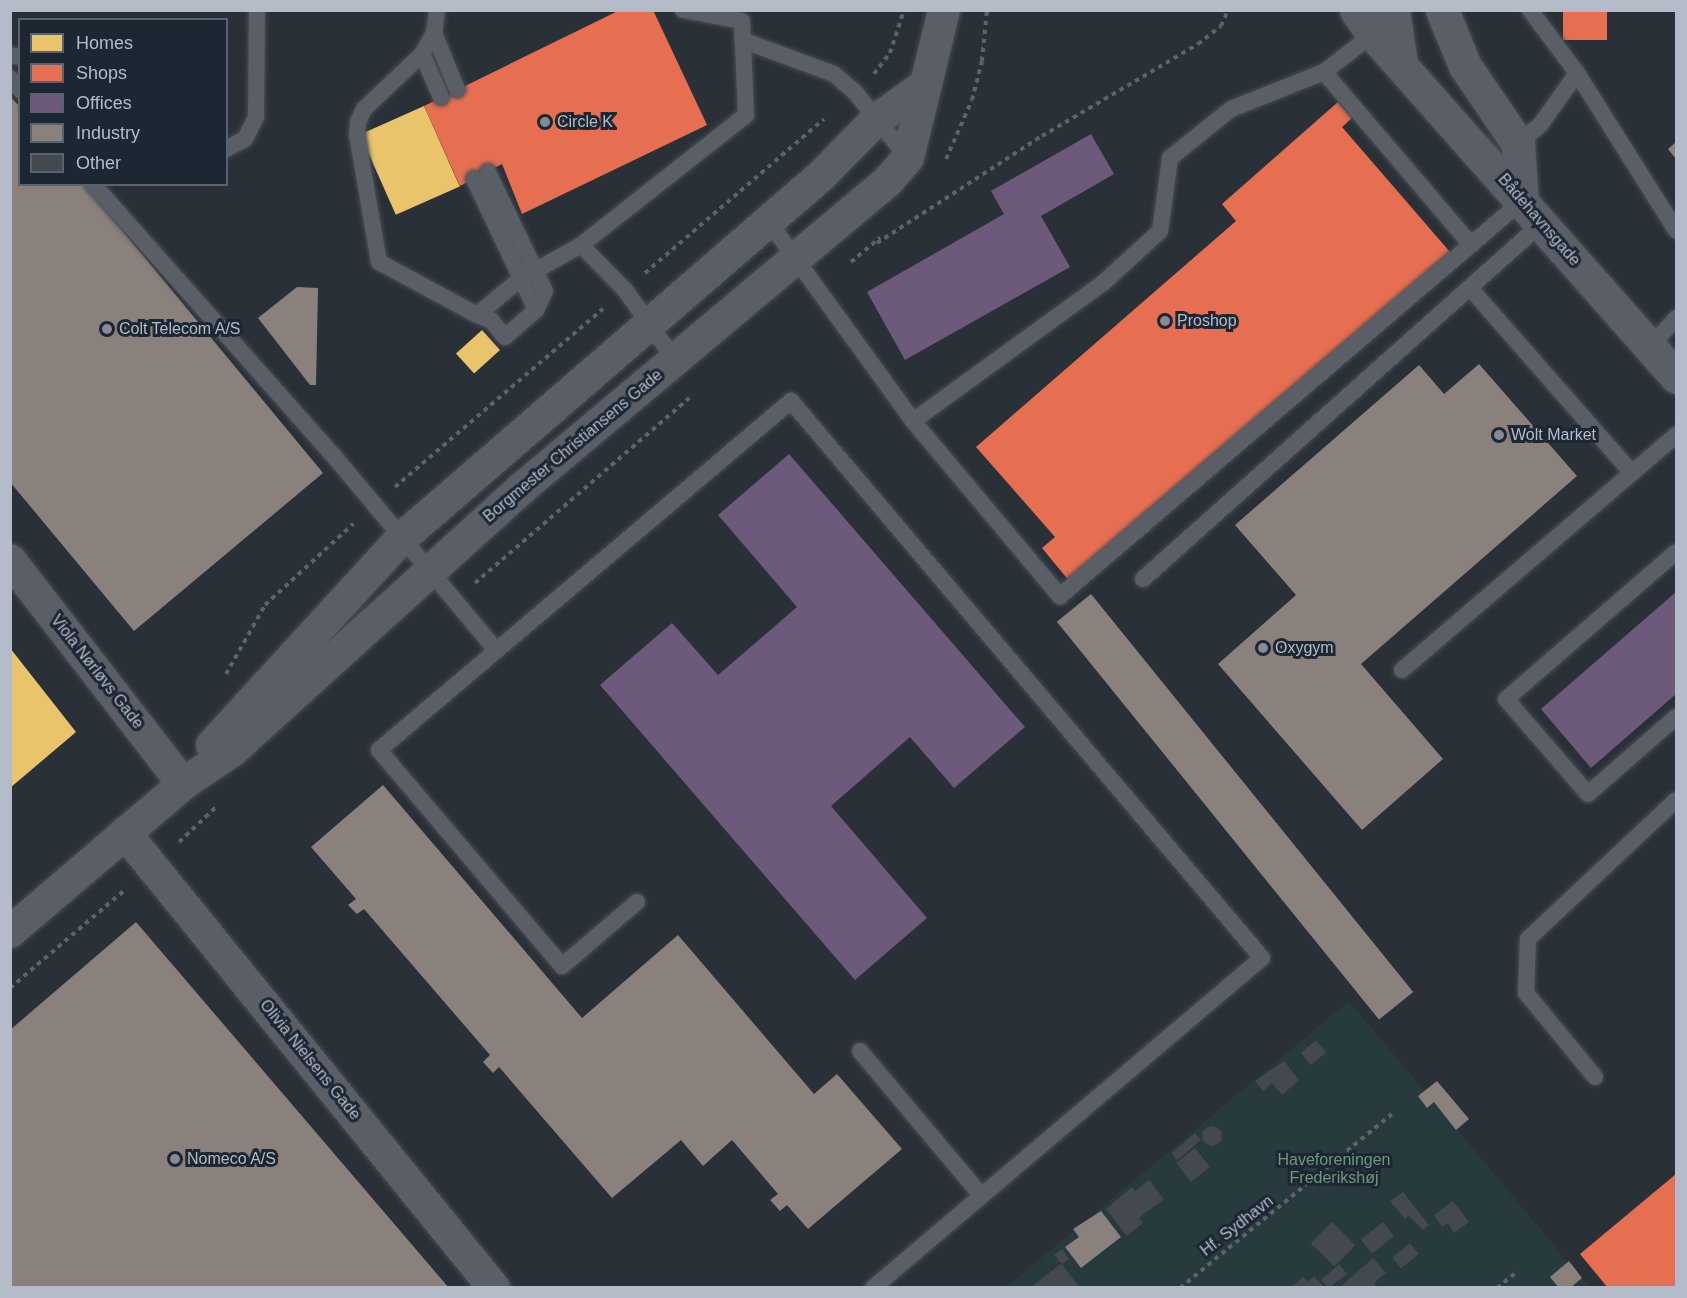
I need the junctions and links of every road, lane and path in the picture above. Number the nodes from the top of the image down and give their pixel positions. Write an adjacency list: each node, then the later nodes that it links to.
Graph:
1 (257, 10): 19 (lane)
2 (437, 10): 9 (lane)
3 (683, 10): 10 (lane)
4 (944, 10): 14 (street, Borgmester Christiansens Gade)
5 (1228, 10): 29 (path)
6 (1442, 10): 18 (street)
7 (1530, 10): 13 (lane)
8 (1374, 18): 12 (lane); 21 (street, Bådehavnsgade)
9 (434, 33): 11 (lane); 15 (lane)
10 (742, 40): 17 (lane); 27 (lane)
11 (422, 54): 16 (lane); 33 (lane)
12 (1324, 72): 28 (lane); 39 (lane)
13 (1577, 73): 18 (lane); 26 (lane)
14 (925, 85): 17 (street, Borgmester Christiansens Gade); 20 (street, Borgmester Christiansens Gade)
15 (457, 89)
16 (441, 97)
17 (875, 122): 20 (lane); 25 (street, Borgmester Christiansens Gade)
18 (1518, 144): 21 (lane); 24 (street)
19 (228, 149)
20 (908, 158): 30 (street, Borgmester Christiansens Gade)
21 (1492, 167): 24 (street, Bådehavnsgade)
22 (481, 175): 31 (lane)
23 (95, 186): 42 (lane)
24 (1532, 212): 28 (lane); 32 (lane); 36 (street, Bådehavnsgade)
25 (768, 222): 30 (lane); 35 (street, Borgmester Christiansens Gade)
26 (1677, 230)
27 (581, 245): 31 (lane); 35 (lane)
28 (1471, 245): 39 (lane)
29 (869, 249)
30 (797, 259): 37 (street, Borgmester Christiansens Gade); 39 (lane)
31 (526, 276): 33 (lane); 33 (lane)
32 (1470, 288): 41 (lane); 46 (lane)
33 (477, 315)
34 (1677, 318): 36 (lane)
35 (649, 324): 37 (lane); 42 (street, Borgmester Christiansens Gade)
36 (1650, 347): 38 (street, Bådehavnsgade)
37 (675, 360): 45 (street, Borgmester Christiansens Gade)
38 (1677, 377)
39 (913, 421)
40 (1677, 435): 41 (lane)
41 (1632, 473): 48 (lane)
42 (401, 539): 45 (lane); 50 (street, Borgmester Christiansens Gade)
43 (1677, 552): 49 (lane)
44 (10, 560): 50 (street, Viola Nørløvs Gade)
45 (427, 571): 47 (lane); 50 (street, Borgmester Christiansens Gade)
46 (1143, 579)
47 (496, 650): 53 (lane); 58 (lane)
48 (1402, 670)
49 (1677, 717)
50 (183, 784): 52 (street, Borgmester Christiansens Gade)
51 (1677, 800): 56 (lane)
52 (125, 833): 54 (street, Borgmester Christiansens Gade); 60 (street, Olivia Nielsens Gade)
53 (637, 902)
54 (10, 932)
55 (860, 1051): 58 (lane)
56 (1594, 1077)
57 (1392, 1114): 62 (path, Hf. Sydhavn)
58 (981, 1195): 61 (lane)
59 (1518, 1271): 63 (path)
60 (494, 1287)
61 (873, 1287)
62 (1180, 1287)
63 (1497, 1287)

